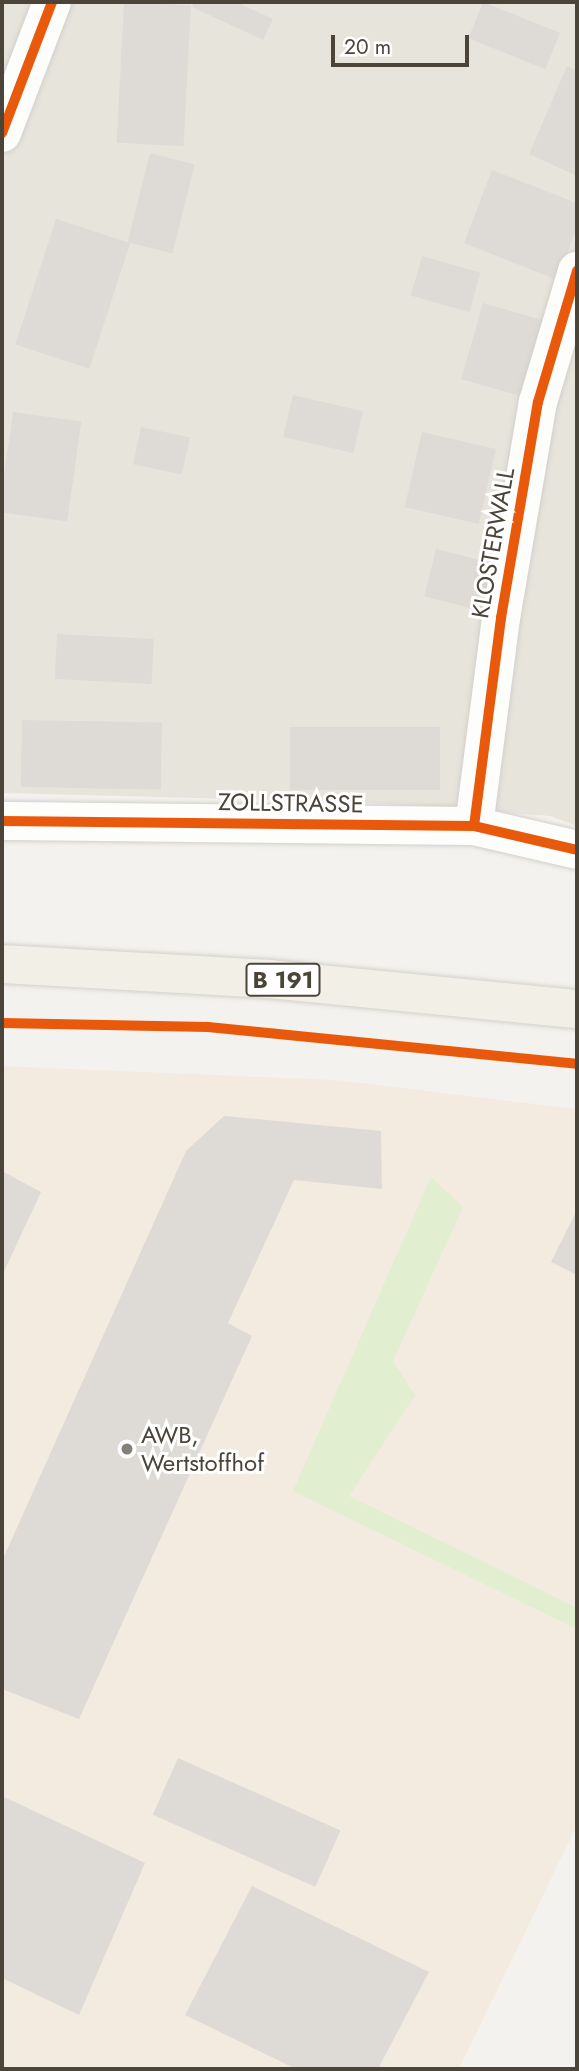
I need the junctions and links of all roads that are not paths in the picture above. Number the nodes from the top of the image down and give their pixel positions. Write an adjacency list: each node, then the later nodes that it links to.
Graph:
1 (52, 2): 2 (street)
2 (2, 133)
3 (577, 271): 5 (street, KLOSTERWALL)
4 (2, 821): 5 (street, ZOLLSTRASSE)
5 (474, 826): 6 (street, ZOLLSTRASSE)
6 (577, 850)
7 (2, 964): 8 (main road, B 191)
8 (571, 1008)

